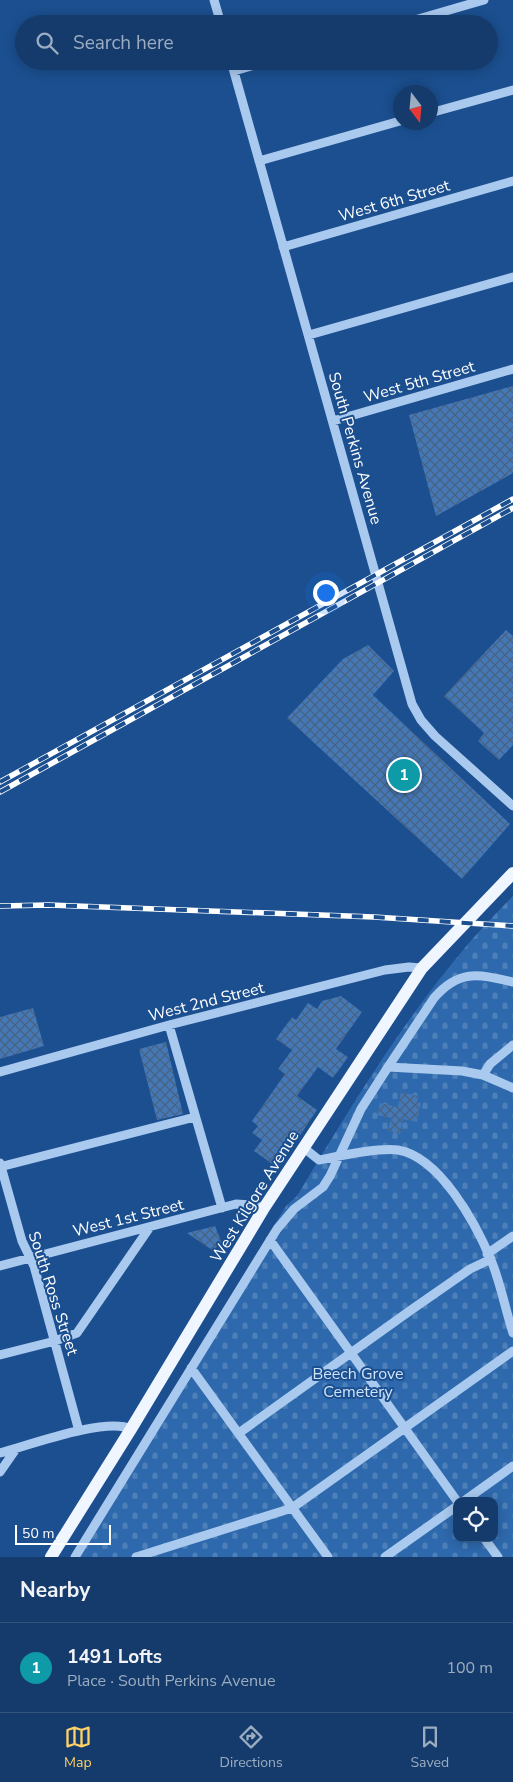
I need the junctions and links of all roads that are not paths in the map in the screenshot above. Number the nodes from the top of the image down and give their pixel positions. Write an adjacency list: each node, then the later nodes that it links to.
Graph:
1 (214, 0): 3 (street)
2 (484, 0): 4 (street)
3 (218, 15)
4 (432, 15)
5 (237, 70): 6 (street)
6 (234, 71): 10 (street, South Perkins Avenue)
7 (513, 90): 8 (street)
8 (438, 111)
9 (393, 123): 10 (street)
10 (259, 160): 12 (street, South Perkins Avenue)
11 (513, 181): 12 (street, West 6th Street)
12 (283, 247): 14 (street, South Perkins Avenue)
13 (513, 277): 14 (street)
14 (309, 335): 16 (street, South Perkins Avenue)
15 (513, 369): 16 (street, West 5th Street)
16 (333, 421): 17 (street, South Perkins Avenue)
17 (513, 806)
18 (513, 873): 19 (main road, West Kilgore Avenue)
19 (422, 968): 21 (street, West 2nd Street); 28 (main road, West Kilgore Avenue)
20 (513, 982): 23 (street)
21 (169, 1026): 24 (street, West 2nd Street); 27 (street)
22 (513, 1045): 25 (street)
23 (388, 1067): 25 (street); 29 (street)
24 (0, 1072)
25 (483, 1074): 26 (street)
26 (513, 1088)
27 (195, 1116): 30 (street); 31 (street)
28 (304, 1148): 29 (street); 32 (main road, West Kilgore Avenue)
29 (338, 1156): 35 (street); 36 (street)
30 (0, 1165): 37 (street, South Ross Street)
31 (222, 1208): 32 (street, West 1st Street); 33 (street, West 1st Street)
32 (264, 1208): 46 (main road, West Kilgore Avenue)
33 (150, 1227): 37 (street, West 1st Street); 40 (street)
34 (513, 1236): 36 (street)
35 (270, 1240): 42 (street); 44 (street)
36 (489, 1256): 39 (street); 42 (street)
37 (30, 1258): 38 (street, West 1st Street); 40 (street, South Ross Street)
38 (0, 1266)
39 (513, 1333)
40 (55, 1341): 43 (street); 47 (street, South Ross Street)
41 (513, 1351): 45 (street)
42 (352, 1353): 45 (street); 48 (street)
43 (0, 1355)
44 (191, 1368): 48 (street); 59 (street)
45 (405, 1428): 53 (street); 55 (street)
46 (131, 1429): 47 (street); 58 (main road, West Kilgore Avenue)
47 (80, 1431): 49 (street)
48 (239, 1433): 55 (street)
49 (16, 1449): 50 (street); 52 (street)
50 (0, 1453)
51 (513, 1466): 54 (street)
52 (0, 1472)
53 (454, 1497)
54 (470, 1497)
55 (292, 1508): 60 (street); 61 (street)
56 (453, 1509): 62 (street)
57 (487, 1542): 63 (street)
58 (51, 1557)
59 (75, 1557)
60 (136, 1557)
61 (328, 1557)
62 (385, 1557)
63 (498, 1557)

